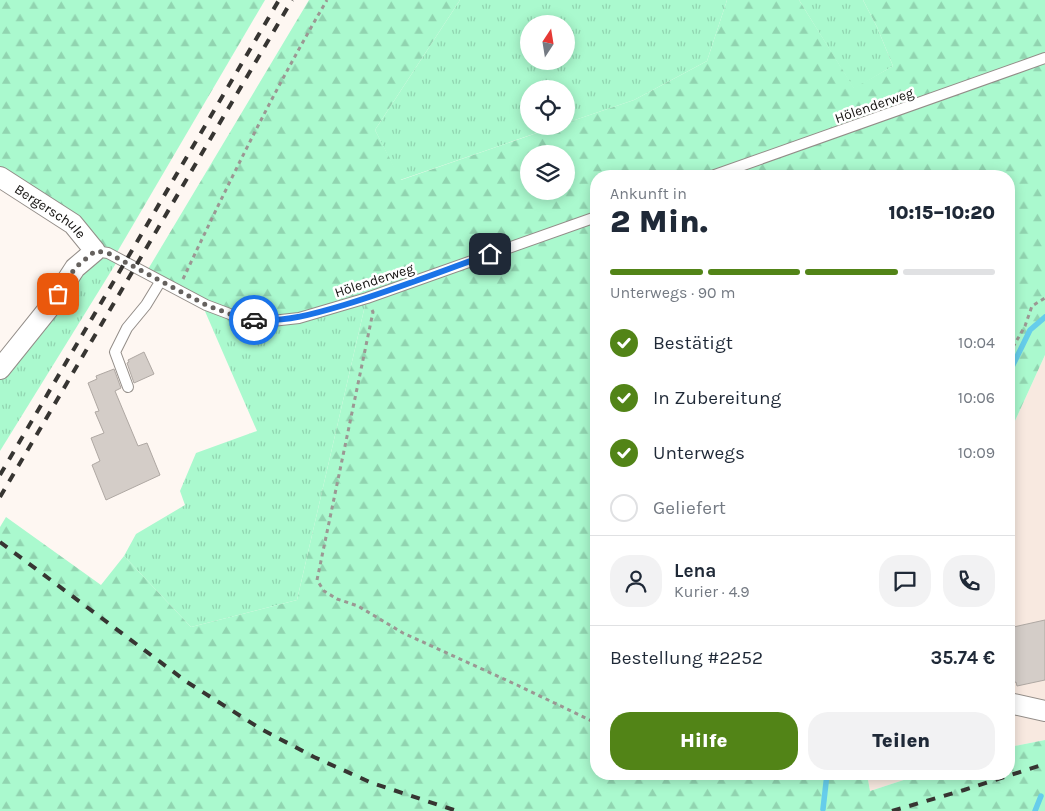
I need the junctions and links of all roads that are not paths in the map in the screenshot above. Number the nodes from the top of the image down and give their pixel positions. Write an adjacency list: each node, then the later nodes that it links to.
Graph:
1 (1045, 58): 2 (lane, Hölenderweg)
2 (729, 170)
3 (0, 177): 5 (street, Bergerschule)
4 (590, 219): 6 (lane, Hölenderweg)
5 (95, 251): 6 (lane, Hölenderweg); 7 (street)
6 (160, 282): 8 (lane)
7 (0, 369)
8 (128, 387)
9 (1015, 704): 10 (street)
10 (1045, 711)

